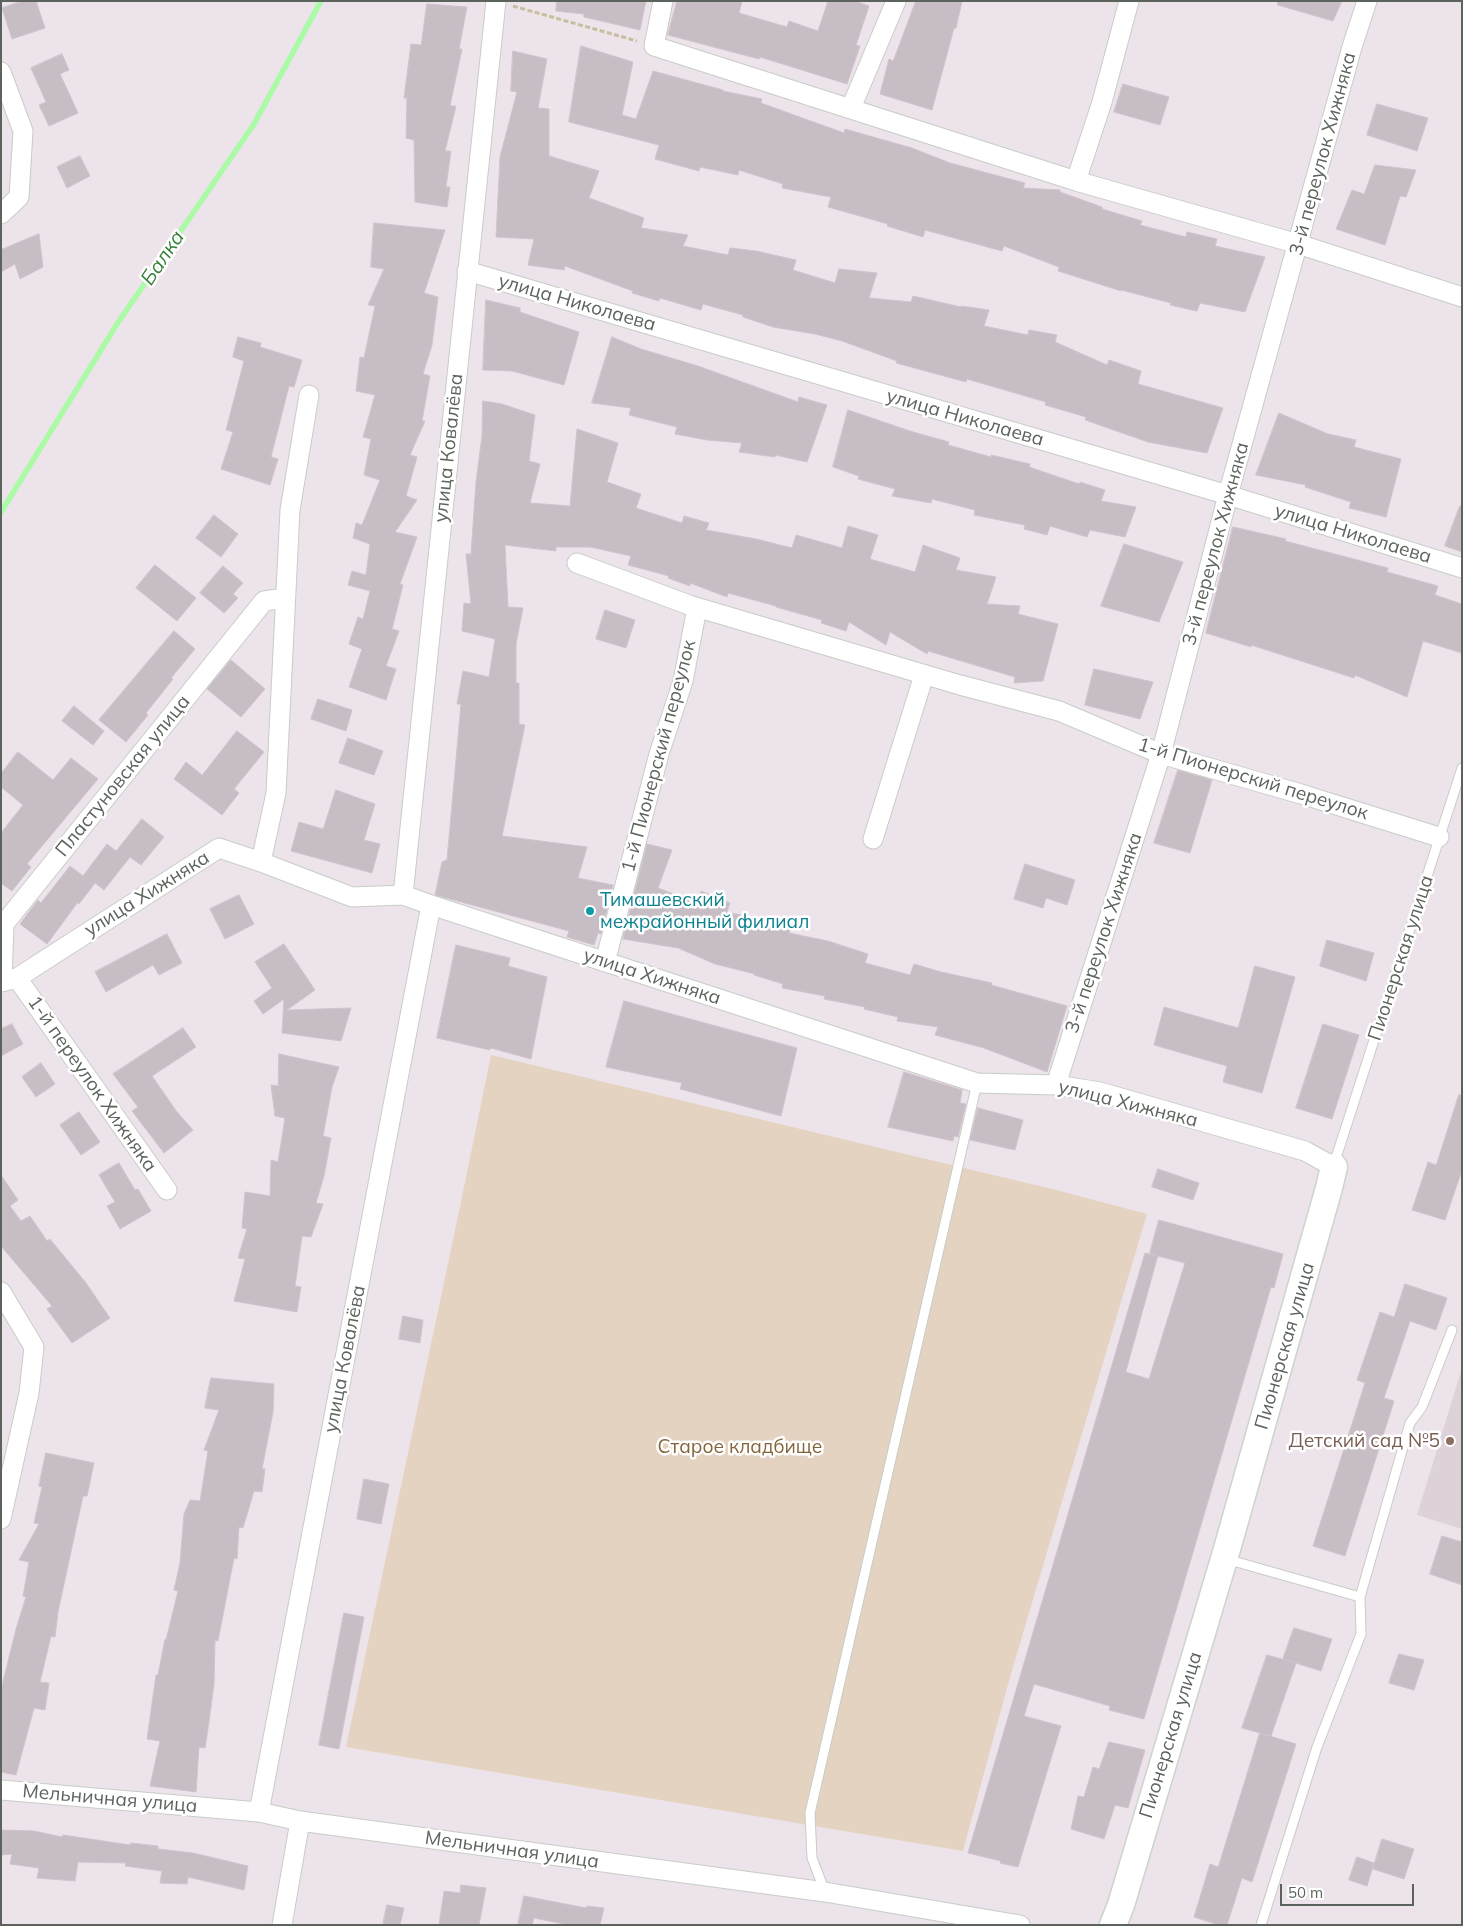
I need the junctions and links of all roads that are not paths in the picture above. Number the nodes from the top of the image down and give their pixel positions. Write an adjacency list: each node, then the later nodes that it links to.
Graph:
1 (496, 1): 11 (street, улица Ковалёва)
2 (663, 1): 7 (street)
3 (896, 1): 7 (street)
4 (1128, 1): 8 (street)
5 (1367, 1): 10 (street, 3-й переулок Хижняка)
6 (1, 72): 9 (street)
7 (851, 108): 8 (street)
8 (1076, 181): 10 (street)
9 (1, 214)
10 (1298, 244): 12 (street); 14 (street, 3-й переулок Хижняка)
11 (467, 271): 14 (street, улица Николаева); 25 (street, улица Ковалёва)
12 (1462, 297)
13 (309, 395): 17 (street)
14 (1228, 495): 16 (street, улица Николаева); 20 (street, 3-й переулок Хижняка)
15 (577, 563): 18 (street, 1-й Пионерский переулок)
16 (1462, 568)
17 (285, 598): 24 (street); 28 (street, Пластуновская улица)
18 (697, 608): 19 (street, 1-й Пионерский переулок); 27 (street, 1-й Пионерский переулок)
19 (924, 675): 20 (street, 1-й Пионерский переулок); 23 (street)
20 (1161, 754): 22 (street, 1-й Пионерский переулок); 30 (street, 3-й переулок Хижняка)
21 (1462, 768): 22 (lane, Пионерская улица)
22 (1439, 837): 31 (lane, Пионерская улица)
23 (873, 839)
24 (261, 862): 25 (street, улица Хижняка); 28 (street, улица Хижняка)
25 (403, 895): 26 (street, улица Хижняка)
26 (431, 905): 27 (street, улица Хижняка); 39 (street, улица Ковалёва)
27 (605, 962): 29 (street, улица Хижняка)
28 (7, 980): 32 (street, 1-й переулок Хижняка)
29 (977, 1083): 30 (street, улица Хижняка); 41 (lane)
30 (1056, 1085): 31 (street, улица Хижняка)
31 (1334, 1167): 36 (street, Пионерская улица)
32 (167, 1190)
33 (1, 1292): 35 (street)
34 (1452, 1330): 37 (lane)
35 (1, 1519)
36 (1224, 1559): 37 (lane); 44 (street, Пионерская улица)
37 (1360, 1597): 45 (lane)
38 (1, 1790): 39 (street, Мельничная улица)
39 (259, 1812): 40 (street, Мельничная улица)
40 (300, 1821): 41 (street, Мельничная улица); 42 (street)
41 (825, 1892): 43 (street, Мельничная улица)
42 (282, 1925)
43 (1020, 1925)
44 (1113, 1925)
45 (1260, 1925)

